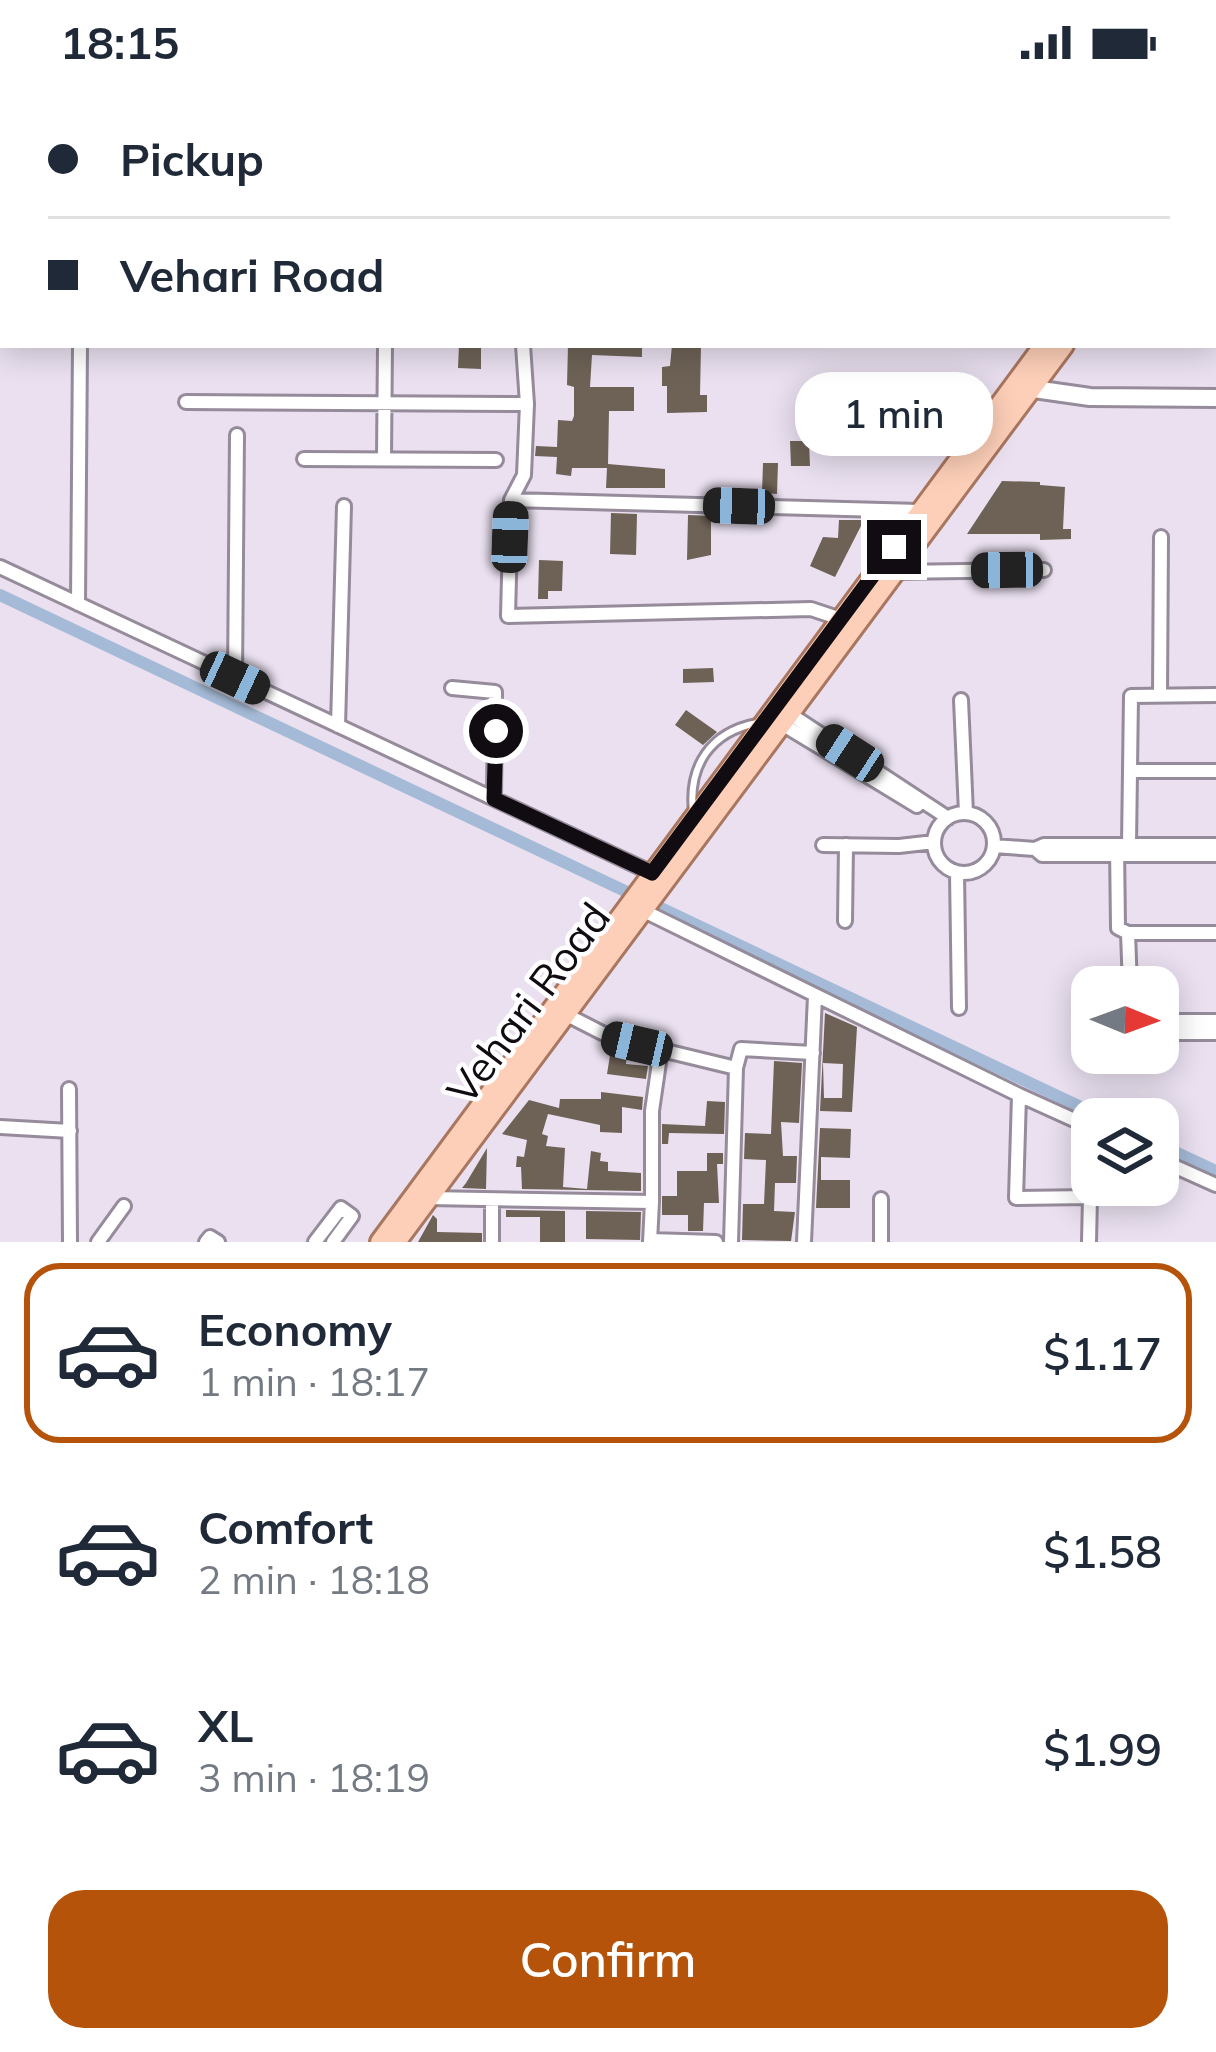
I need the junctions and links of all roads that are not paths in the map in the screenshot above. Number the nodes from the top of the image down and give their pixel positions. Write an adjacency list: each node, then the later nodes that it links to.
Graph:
1 (80, 348): 22 (street)
2 (385, 348): 9 (street)
3 (523, 348): 10 (street)
4 (1042, 348): 6 (main road, Vehari Road)
5 (1061, 348): 6 (main road, Vehari Road)
6 (1022, 387): 7 (main road); 17 (main road, Vehari Road); 21 (main road, Vehari Road)
7 (1216, 398)
8 (186, 402): 9 (street)
9 (385, 403): 10 (street); 12 (street)
10 (527, 404): 15 (street)
11 (237, 435): 24 (street)
12 (384, 457): 13 (street); 14 (street)
13 (304, 459)
14 (496, 460)
15 (511, 500): 17 (street); 23 (street)
16 (344, 506): 30 (street)
17 (920, 511): 23 (main road, Vehari Road)
18 (1161, 537): 26 (street)
19 (0, 568): 22 (street)
20 (1044, 570): 21 (street)
21 (895, 572): 29 (main road, Vehari Road)
22 (78, 604): 24 (street)
23 (841, 619): 29 (main road, Vehari Road)
24 (235, 678): 30 (street)
25 (452, 688): 33 (street)
26 (1160, 694): 27 (street); 31 (street)
27 (1216, 695)
28 (961, 700): 34 (street)
29 (778, 720): 35 (street); 36 (main road, Vehari Road); 36 (lane)
30 (338, 726): 33 (street)
31 (1130, 771): 32 (street); 42 (street)
32 (1216, 771)
33 (494, 799): 45 (street)
34 (966, 813): 35 (street); 41 (street)
35 (946, 820): 37 (street)
36 (697, 824): 45 (main road, Vehari Road); 46 (main road, Vehari Road)
37 (934, 842): 39 (street); 44 (street)
38 (824, 845): 39 (street)
39 (846, 845): 47 (street)
40 (1216, 845): 42 (street)
41 (994, 846): 42 (street); 44 (street)
42 (1121, 849): 43 (street); 48 (street)
43 (1216, 855)
44 (957, 873): 52 (street)
45 (651, 874): 80 (main road, Vehari Road)
46 (642, 910): 51 (street); 53 (main road, Vehari Road)
47 (845, 921)
48 (1128, 933): 49 (street); 50 (street)
49 (1216, 933)
50 (1129, 966)
51 (815, 996): 59 (street); 62 (street)
52 (959, 1008)
53 (565, 1014): 58 (street); 68 (main road, Vehari Road)
54 (1179, 1021): 55 (street)
55 (1216, 1022)
56 (1179, 1033): 57 (street)
57 (1216, 1033)
58 (661, 1049): 60 (street); 71 (street)
59 (812, 1053): 60 (street); 85 (street)
60 (736, 1068): 84 (street)
61 (70, 1089): 65 (street)
62 (1019, 1095): 63 (street); 87 (street)
63 (1071, 1119)
64 (0, 1127): 65 (street)
65 (70, 1131): 74 (street)
66 (1179, 1168): 67 (street)
67 (1216, 1185)
68 (428, 1198): 70 (street); 81 (main road, Vehari Road)
69 (880, 1199): 86 (street)
70 (493, 1200): 71 (street); 82 (street)
71 (652, 1202): 73 (street)
72 (124, 1206): 75 (street)
73 (650, 1241): 83 (street)
74 (70, 1242)
75 (98, 1242)
76 (206, 1242): 77 (street)
77 (218, 1242)
78 (315, 1242): 79 (street)
79 (333, 1242)
80 (380, 1242)
81 (396, 1242)
82 (492, 1242)
83 (716, 1242)
84 (731, 1242)
85 (804, 1242)
86 (880, 1242)
87 (1089, 1242)

